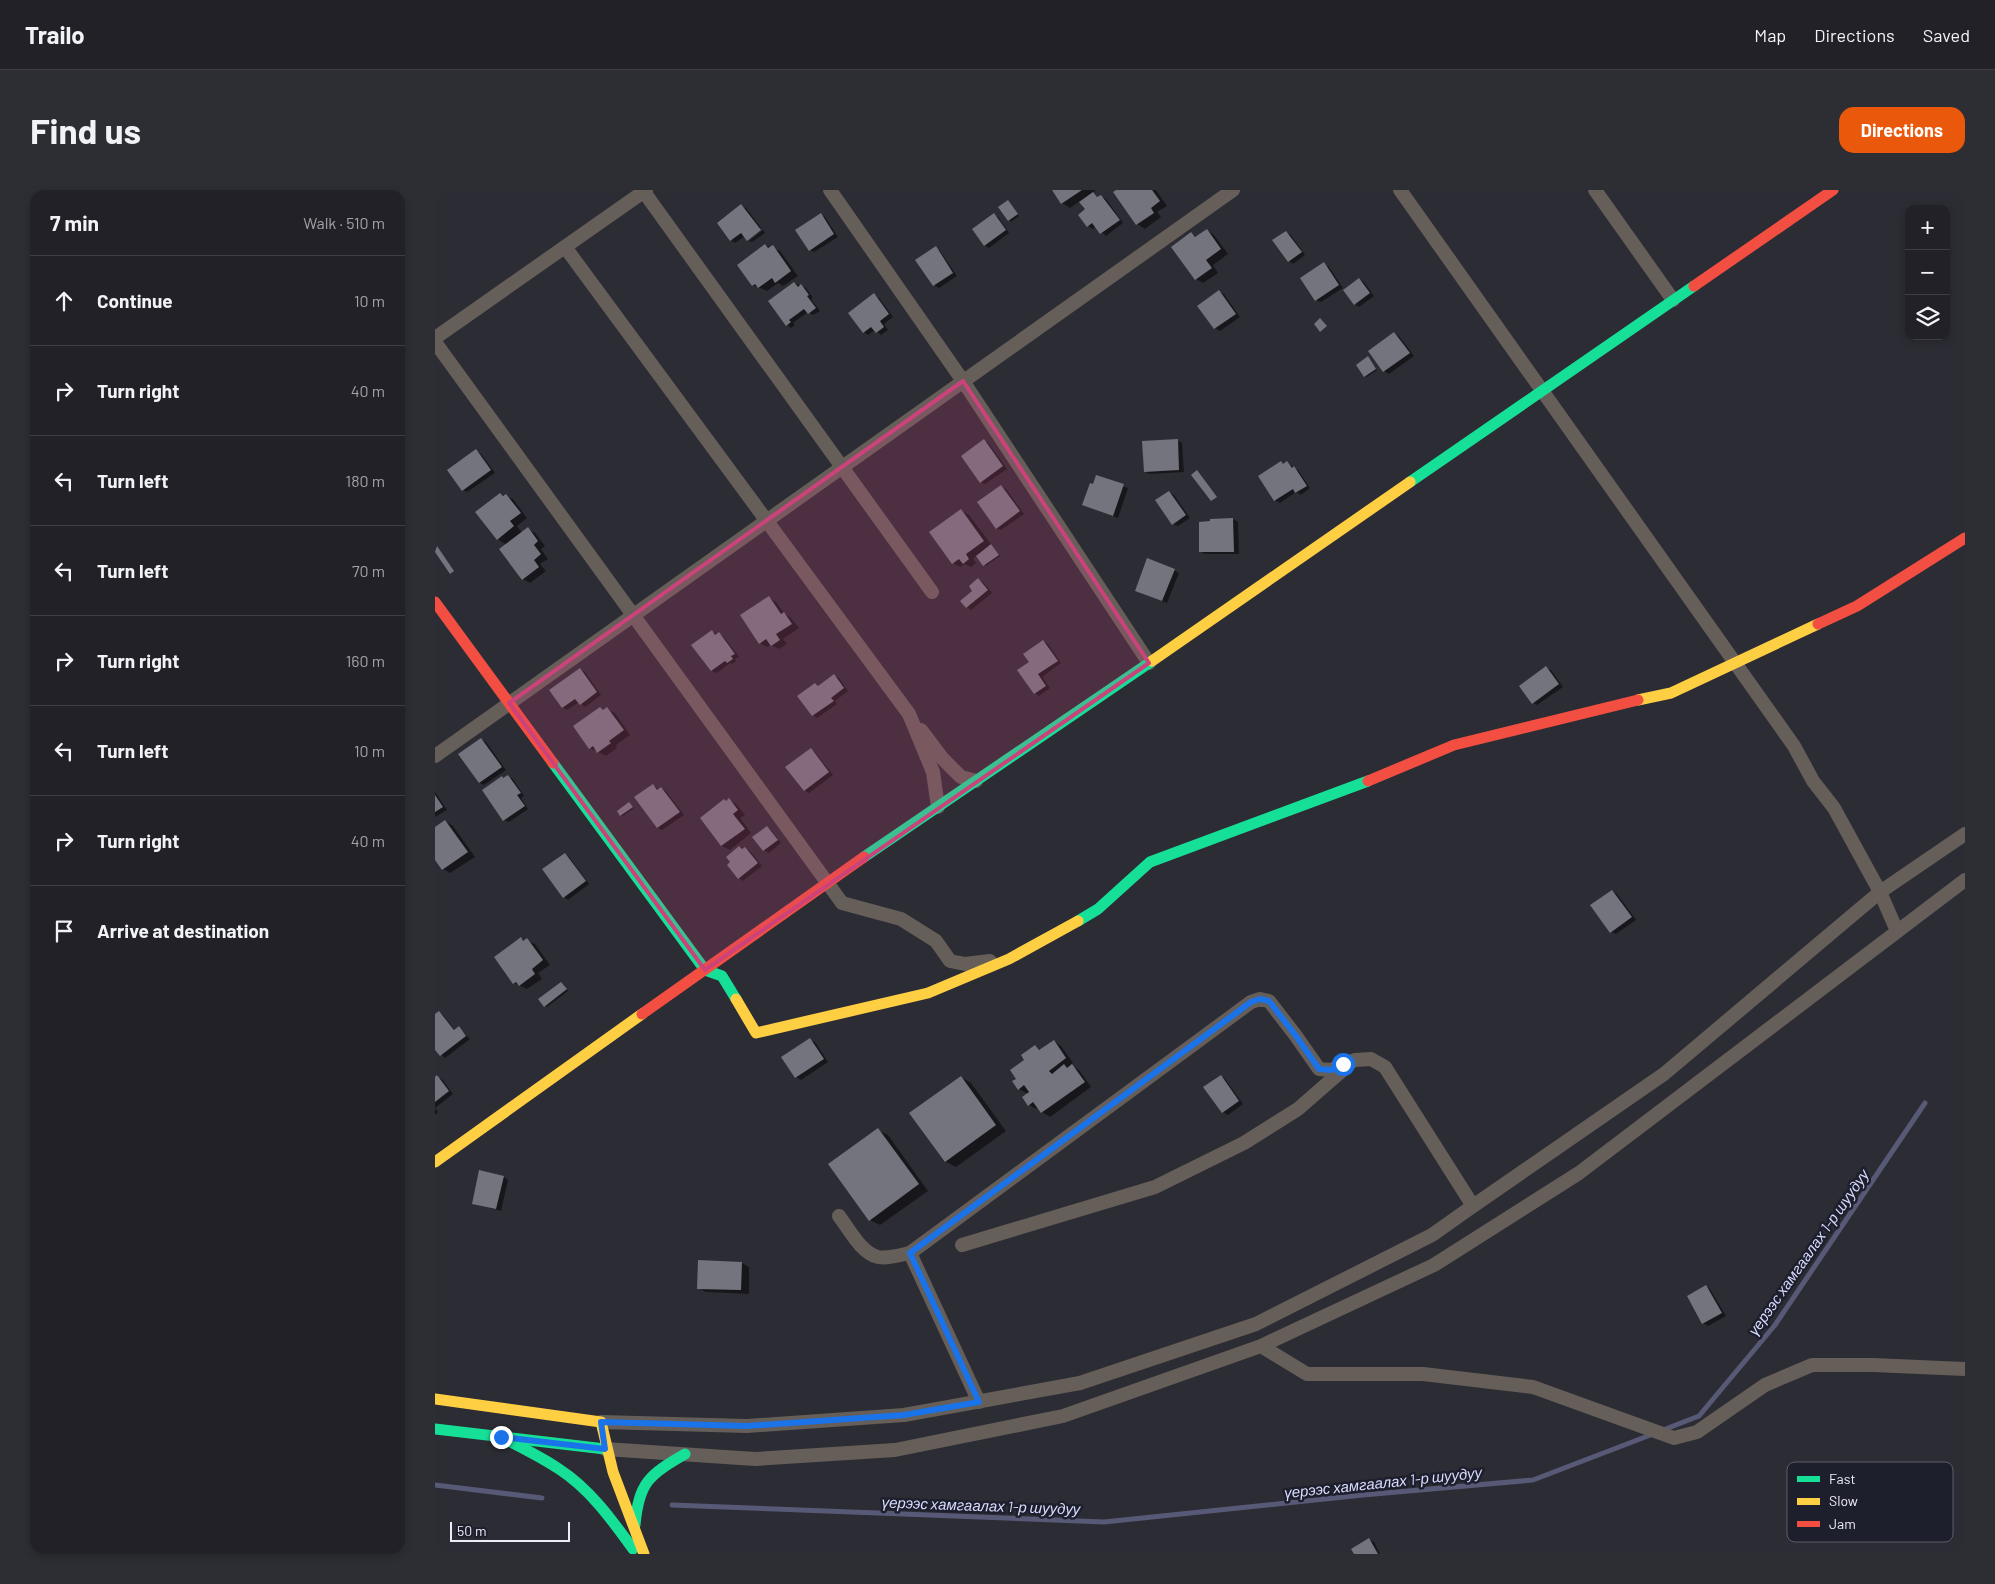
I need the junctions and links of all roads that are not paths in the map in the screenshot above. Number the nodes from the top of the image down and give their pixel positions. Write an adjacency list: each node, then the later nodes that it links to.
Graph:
1 (830, 190): 11 (street)
2 (1233, 190): 11 (street)
3 (1400, 190): 12 (street)
4 (1595, 190): 8 (street)
5 (1833, 190): 8 (street)
6 (645, 191): 7 (street); 13 (street)
7 (565, 247): 9 (street); 14 (street)
8 (1673, 300): 12 (street)
9 (435, 338)
10 (435, 342): 18 (street)
11 (963, 381): 13 (street); 20 (street)
12 (1542, 392): 19 (street); 20 (street)
13 (842, 468): 14 (street); 16 (street)
14 (767, 521): 18 (street); 22 (street)
15 (1965, 538): 19 (street)
16 (932, 592)
17 (435, 602): 21 (street)
18 (634, 615): 21 (street); 28 (street)
19 (1735, 662): 29 (street); 31 (street)
20 (1149, 663): 24 (street)
21 (509, 703): 23 (street); 32 (street)
22 (909, 714): 24 (street); 25 (street)
23 (435, 756)
24 (976, 781): 25 (street)
25 (938, 807): 28 (street)
26 (1965, 834): 29 (street)
27 (1965, 880): 30 (street)
28 (826, 883): 31 (street); 32 (street)
29 (1880, 892): 30 (street); 35 (street)
30 (1897, 931): 39 (street)
31 (1009, 959): 32 (street)
32 (705, 970): 34 (street)
33 (1355, 1060): 35 (street); 37 (street); 38 (street)
34 (435, 1162)
35 (1473, 1206): 42 (street)
36 (839, 1216): 38 (street)
37 (962, 1245)
38 (910, 1253): 42 (street)
39 (1261, 1346): 40 (street); 47 (street)
40 (1965, 1369)
41 (435, 1399): 43 (street)
42 (979, 1402): 43 (street)
43 (601, 1422): 46 (street)
44 (435, 1429): 45 (street)
45 (501, 1437): 46 (street); 49 (street)
46 (605, 1449): 47 (street); 48 (street)
47 (685, 1454): 48 (street)
48 (634, 1530): 50 (street)
49 (636, 1554)
50 (644, 1554)

